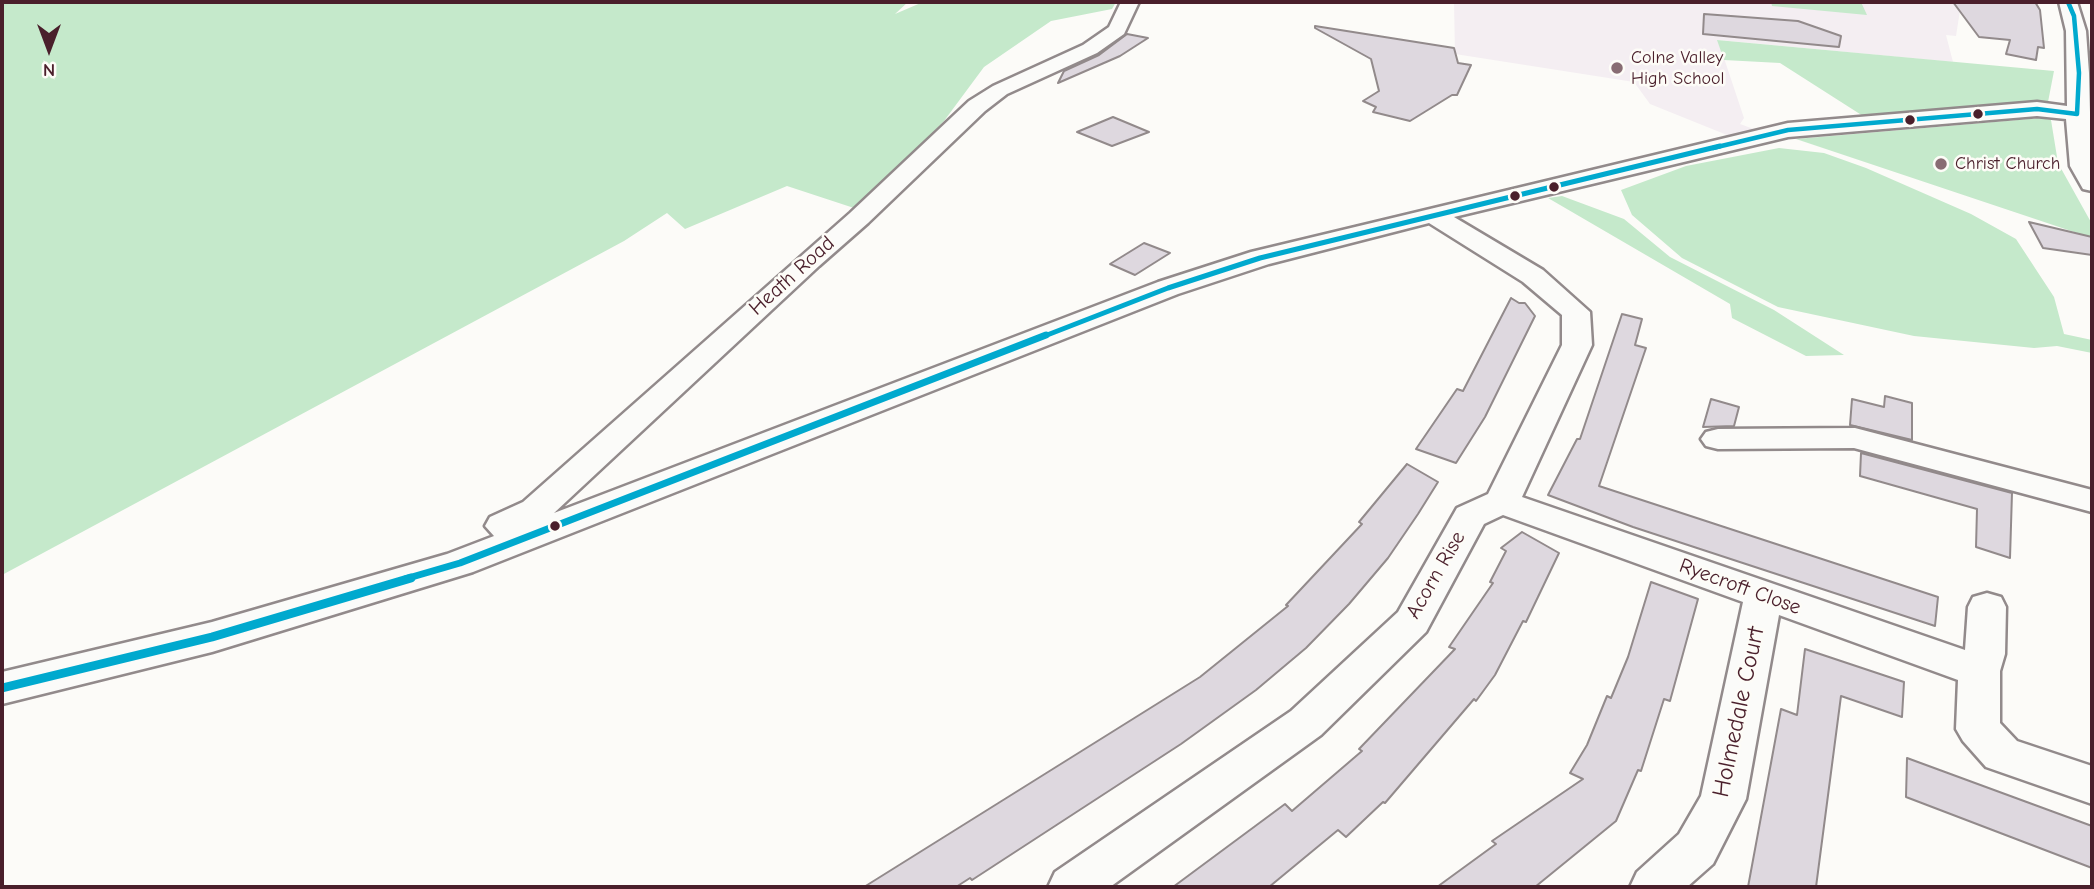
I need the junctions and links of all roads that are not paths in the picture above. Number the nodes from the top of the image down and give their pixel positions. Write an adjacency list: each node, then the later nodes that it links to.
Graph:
1 (1129, 2): 10 (street, Heath Road)
2 (2068, 2): 3 (street)
3 (2083, 72): 4 (street)
4 (2077, 114): 5 (street); 6 (street)
5 (2092, 184)
6 (1433, 215): 9 (street); 10 (street)
7 (1718, 439): 8 (street)
8 (2092, 501)
9 (1502, 502): 11 (street, Ryecroft Close); 16 (street, Acorn Rise)
10 (460, 562): 14 (street)
11 (1763, 596): 13 (street, Ryecroft Close); 17 (street, Holmedale Court)
12 (1987, 607): 13 (street)
13 (1979, 671): 15 (street)
14 (2, 688)
15 (2092, 785)
16 (1072, 887)
17 (1654, 887)

